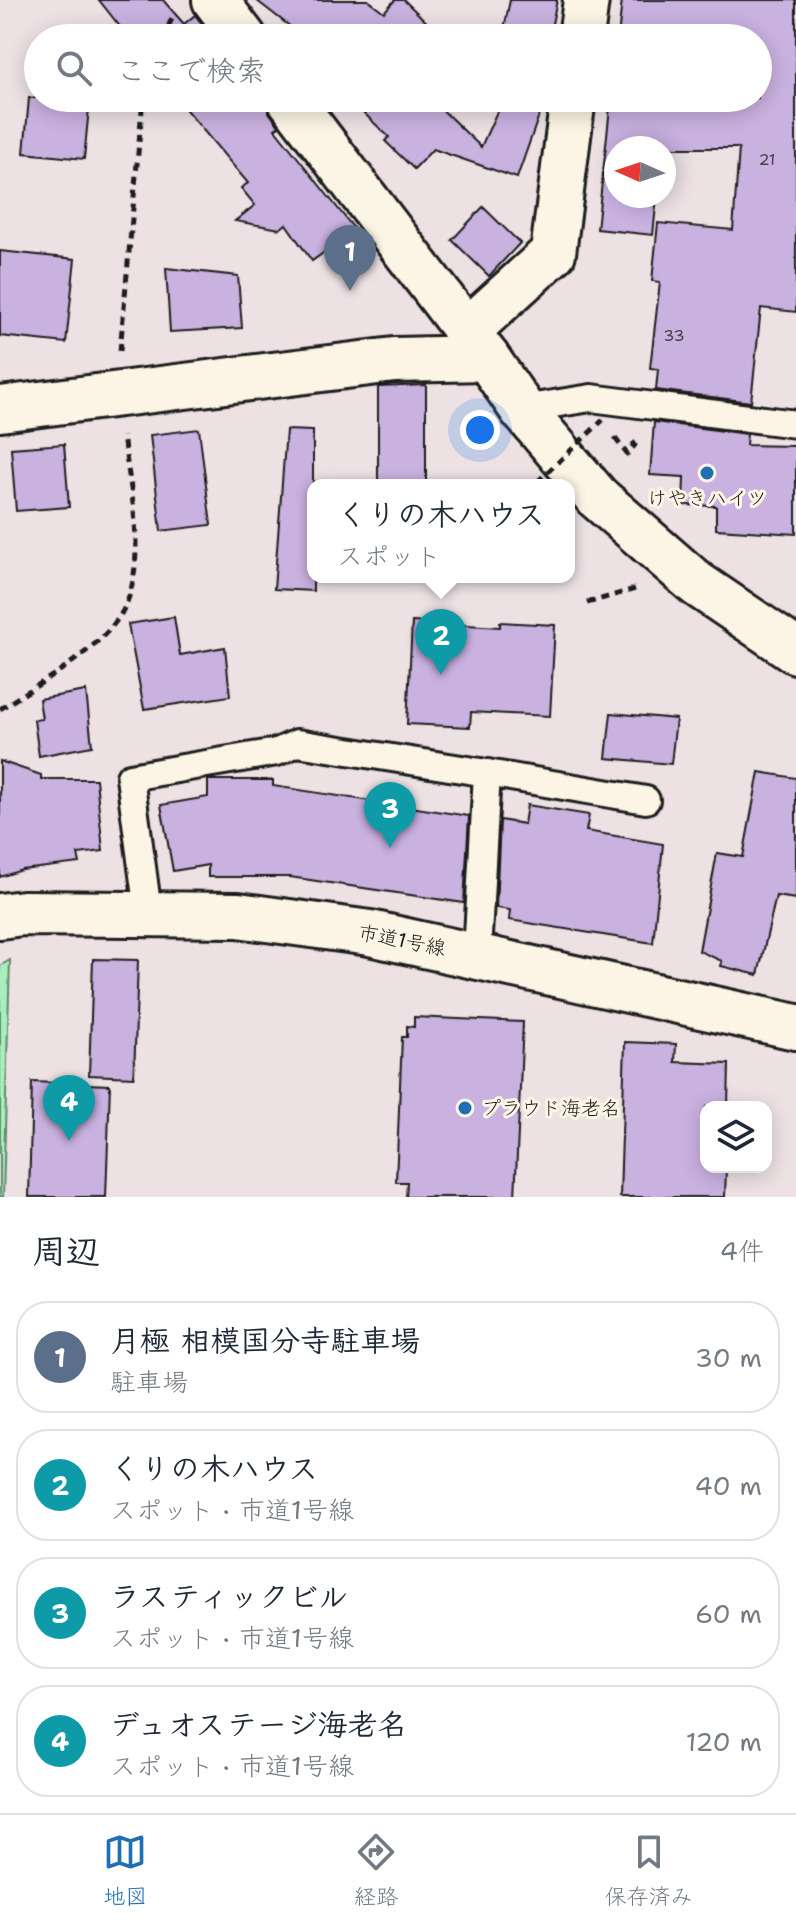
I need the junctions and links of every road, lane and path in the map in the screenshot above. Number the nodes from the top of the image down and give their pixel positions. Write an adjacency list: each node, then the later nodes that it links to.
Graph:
1 (215, 0): 3 (street)
2 (586, 0): 4 (street)
3 (233, 24)
4 (583, 24)
5 (142, 112): 9 (path)
6 (300, 112): 8 (street)
7 (571, 112): 8 (street)
8 (476, 345): 9 (street); 11 (street)
9 (118, 393): 10 (street); 18 (path)
10 (0, 409)
11 (522, 409): 13 (lane); 17 (street)
12 (603, 420): 14 (path, bridge)
13 (796, 424)
14 (540, 479)
15 (637, 589): 16 (path)
16 (587, 603)
17 (796, 651)
18 (0, 709)
19 (487, 773): 20 (lane); 21 (lane); 23 (lane)
20 (646, 800)
21 (148, 912): 22 (street, 市道1号線); 23 (street, 市道1号線)
22 (0, 916)
23 (477, 954): 24 (street, 市道1号線)
24 (796, 1027)

